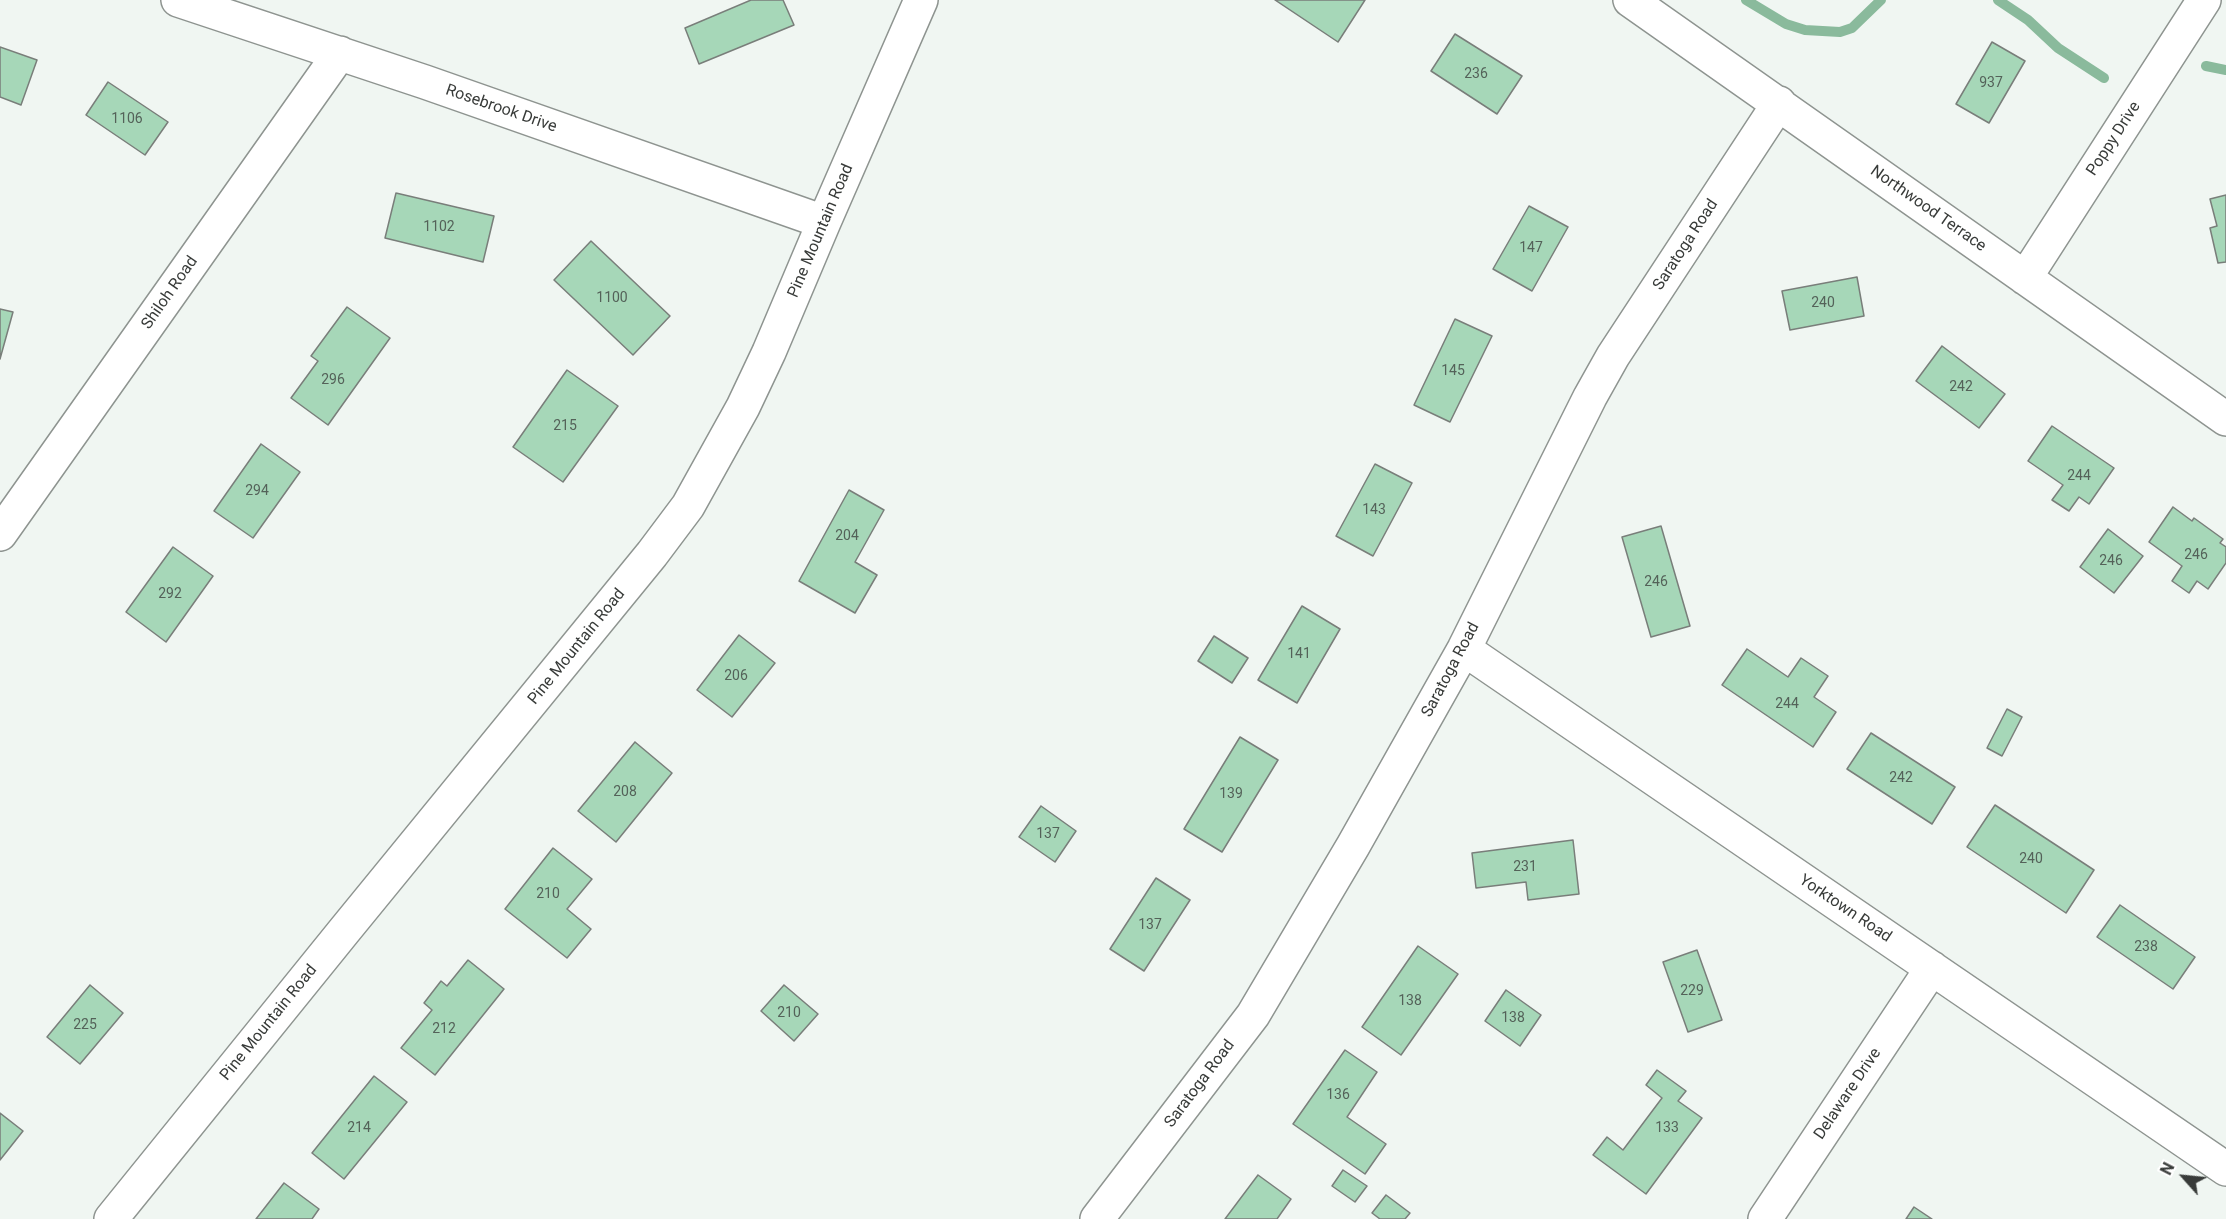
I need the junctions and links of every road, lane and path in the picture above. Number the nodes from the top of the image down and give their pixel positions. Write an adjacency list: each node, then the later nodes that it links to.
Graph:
1 (178, 0): 5 (street, Rosebrook Drive)
2 (921, 0): 7 (street, Pine Mountain Road)
3 (1630, 0): 6 (street, Northwood Terrace)
4 (2204, 0): 8 (street, Poppy Drive)
5 (340, 53): 7 (street, Rosebrook Drive); 10 (street, Shiloh Road)
6 (1779, 103): 8 (street, Northwood Terrace); 12 (street, Saratoga Road)
7 (824, 222): 15 (street, Pine Mountain Road)
8 (2025, 278): 9 (street, Northwood Terrace)
9 (2226, 419)
10 (14, 492): 11 (street, Shiloh Road)
11 (0, 534)
12 (1464, 649): 13 (street, Yorktown Road); 16 (street, Saratoga Road)
13 (1932, 968): 14 (street, Yorktown Road); 17 (street, Delaware Drive)
14 (2226, 1169)
15 (111, 1219)
16 (1097, 1219)
17 (1765, 1219)

